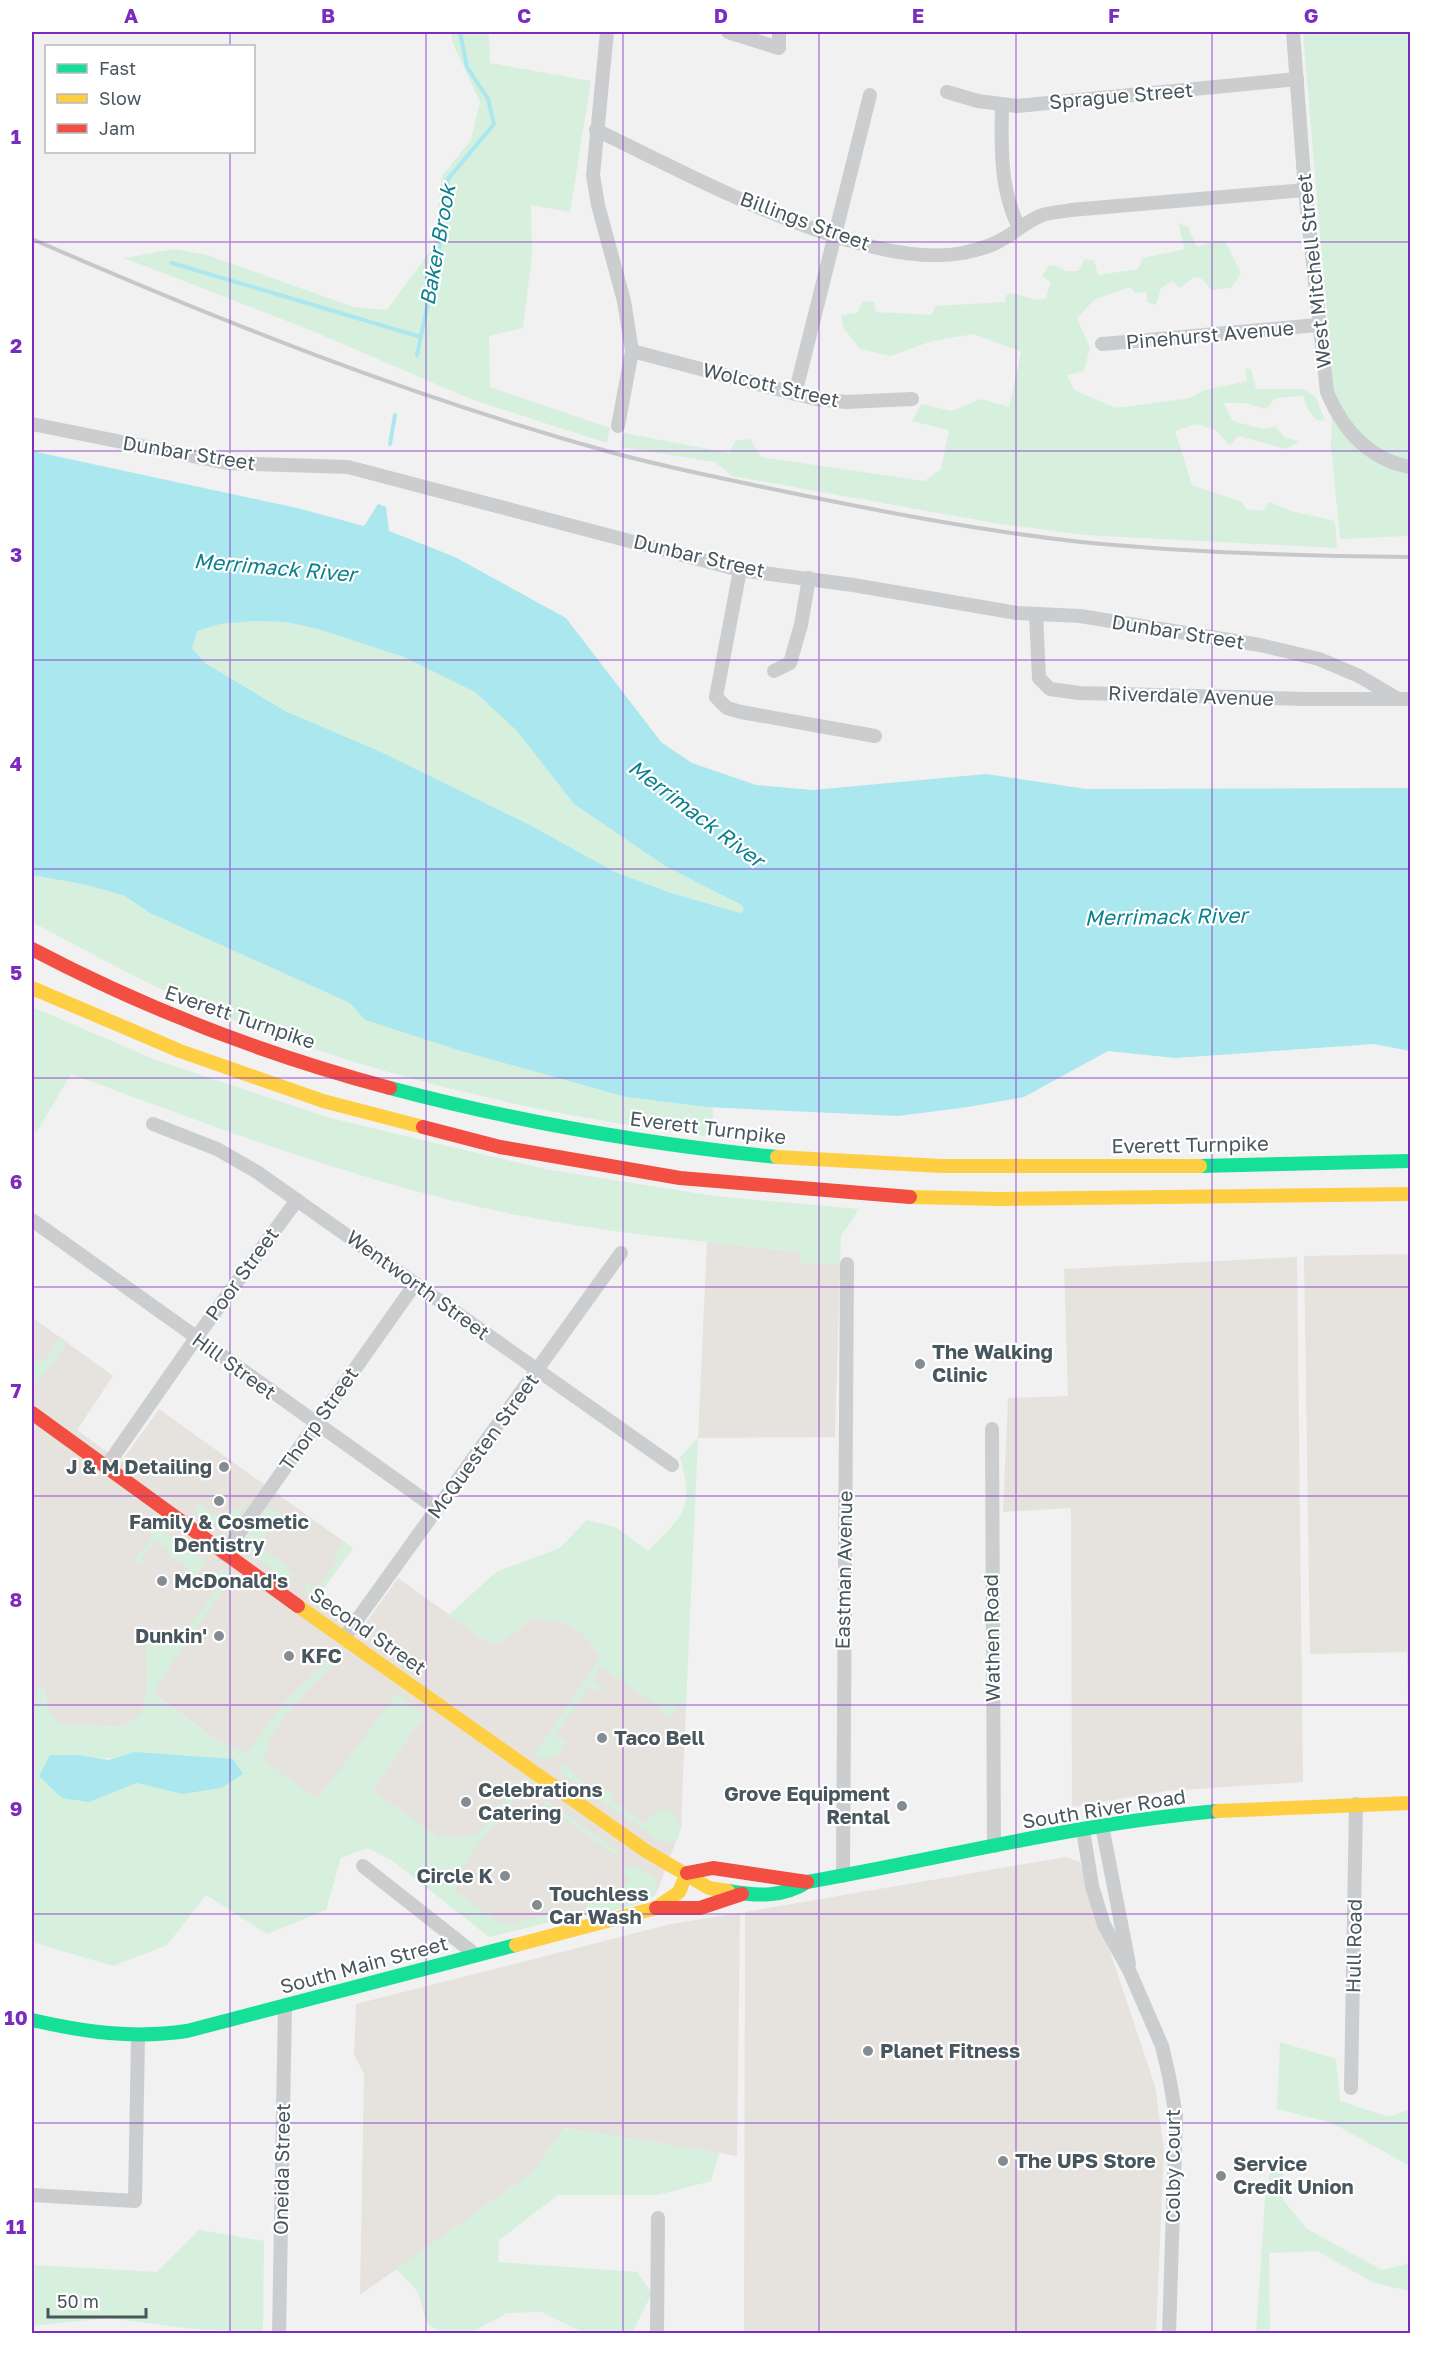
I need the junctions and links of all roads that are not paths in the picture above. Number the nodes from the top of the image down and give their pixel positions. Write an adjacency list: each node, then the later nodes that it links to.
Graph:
1 (607, 32): 9 (street)
2 (728, 32): 3 (street)
3 (779, 32)
4 (1293, 32): 5 (street, West Mitchell Street)
5 (1297, 79): 8 (street, Sprague Street); 10 (street, West Mitchell Street)
6 (947, 92): 8 (street, Sprague Street)
7 (870, 95): 12 (street)
8 (1002, 105): 11 (street)
9 (596, 130): 12 (street, Billings Street); 15 (street)
10 (1305, 190): 11 (street, Billings Street); 13 (street, West Mitchell Street)
11 (1019, 227): 12 (street, Billings Street)
12 (836, 237): 16 (street)
13 (1318, 325): 14 (street, Pinehurst Avenue); 20 (street, West Mitchell Street)
14 (1102, 344)
15 (632, 351): 16 (street, Wolcott Street); 19 (street)
16 (795, 394): 17 (street, Wolcott Street)
17 (912, 399)
18 (32, 424): 21 (street, Dunbar Street)
19 (618, 426)
20 (1410, 467)
21 (740, 570): 22 (street, Dunbar Street); 26 (street)
22 (810, 578): 23 (street, Dunbar Street); 24 (street)
23 (1036, 614): 25 (street, Dunbar Street); 25 (street, Riverdale Avenue)
24 (774, 671)
25 (1404, 699)
26 (875, 736)
27 (32, 947): 30 (main road, Everett Turnpike)
28 (32, 988): 31 (main road)
29 (153, 1124): 32 (street, Wentworth Street)
30 (1410, 1161)
31 (1410, 1194)
32 (297, 1200): 36 (street, Wentworth Street); 37 (street, Poor Street)
33 (32, 1220): 37 (street, Hill Street)
34 (621, 1253): 38 (street, McQuesten Street)
35 (847, 1264): 54 (street, Eastman Avenue)
36 (415, 1284): 38 (street, Wentworth Street); 40 (street, Thorp Street)
37 (196, 1338): 40 (street, Hill Street); 43 (street, Poor Street)
38 (538, 1369): 42 (street, Wentworth Street); 44 (street, McQuesten Street)
39 (32, 1413): 43 (main road, Second Street)
40 (315, 1425): 44 (street, Hill Street); 45 (street, Thorp Street)
41 (992, 1429): 51 (street, Wathen Road)
42 (672, 1465)
43 (106, 1467): 45 (main road, Second Street)
44 (437, 1509): 46 (street, McQuesten Street)
45 (224, 1554): 46 (main road, Second Street)
46 (344, 1638): 53 (main road, Second Street)
47 (1410, 1803): 48 (main road, South River Road)
48 (1356, 1804): 49 (main road, South River Road); 63 (street, Hull Road)
49 (1102, 1826): 50 (main road, South River Road); 59 (street, Colby Court)
50 (1083, 1830): 51 (main road, South River Road); 59 (street, Colby Court)
51 (994, 1846): 54 (main road, South River Road)
52 (363, 1866): 58 (street)
53 (687, 1873): 55 (main road, South River Road); 56 (main road, South River Road); 57 (main road, South Main Street)
54 (843, 1876): 55 (main road, South River Road)
55 (807, 1882): 56 (main road, South River Road)
56 (742, 1894): 57 (main road)
57 (656, 1908): 58 (main road, South Main Street)
58 (476, 1955): 60 (main road, South Main Street)
59 (1130, 1970): 68 (street, Colby Court)
60 (285, 2006): 62 (main road, South Main Street); 66 (street, Oneida Street)
61 (32, 2020): 62 (main road, South Main Street)
62 (138, 2038): 64 (street)
63 (1351, 2088)
64 (32, 2194)
65 (658, 2218): 67 (street)
66 (279, 2334)
67 (657, 2334)
68 (1169, 2334)

